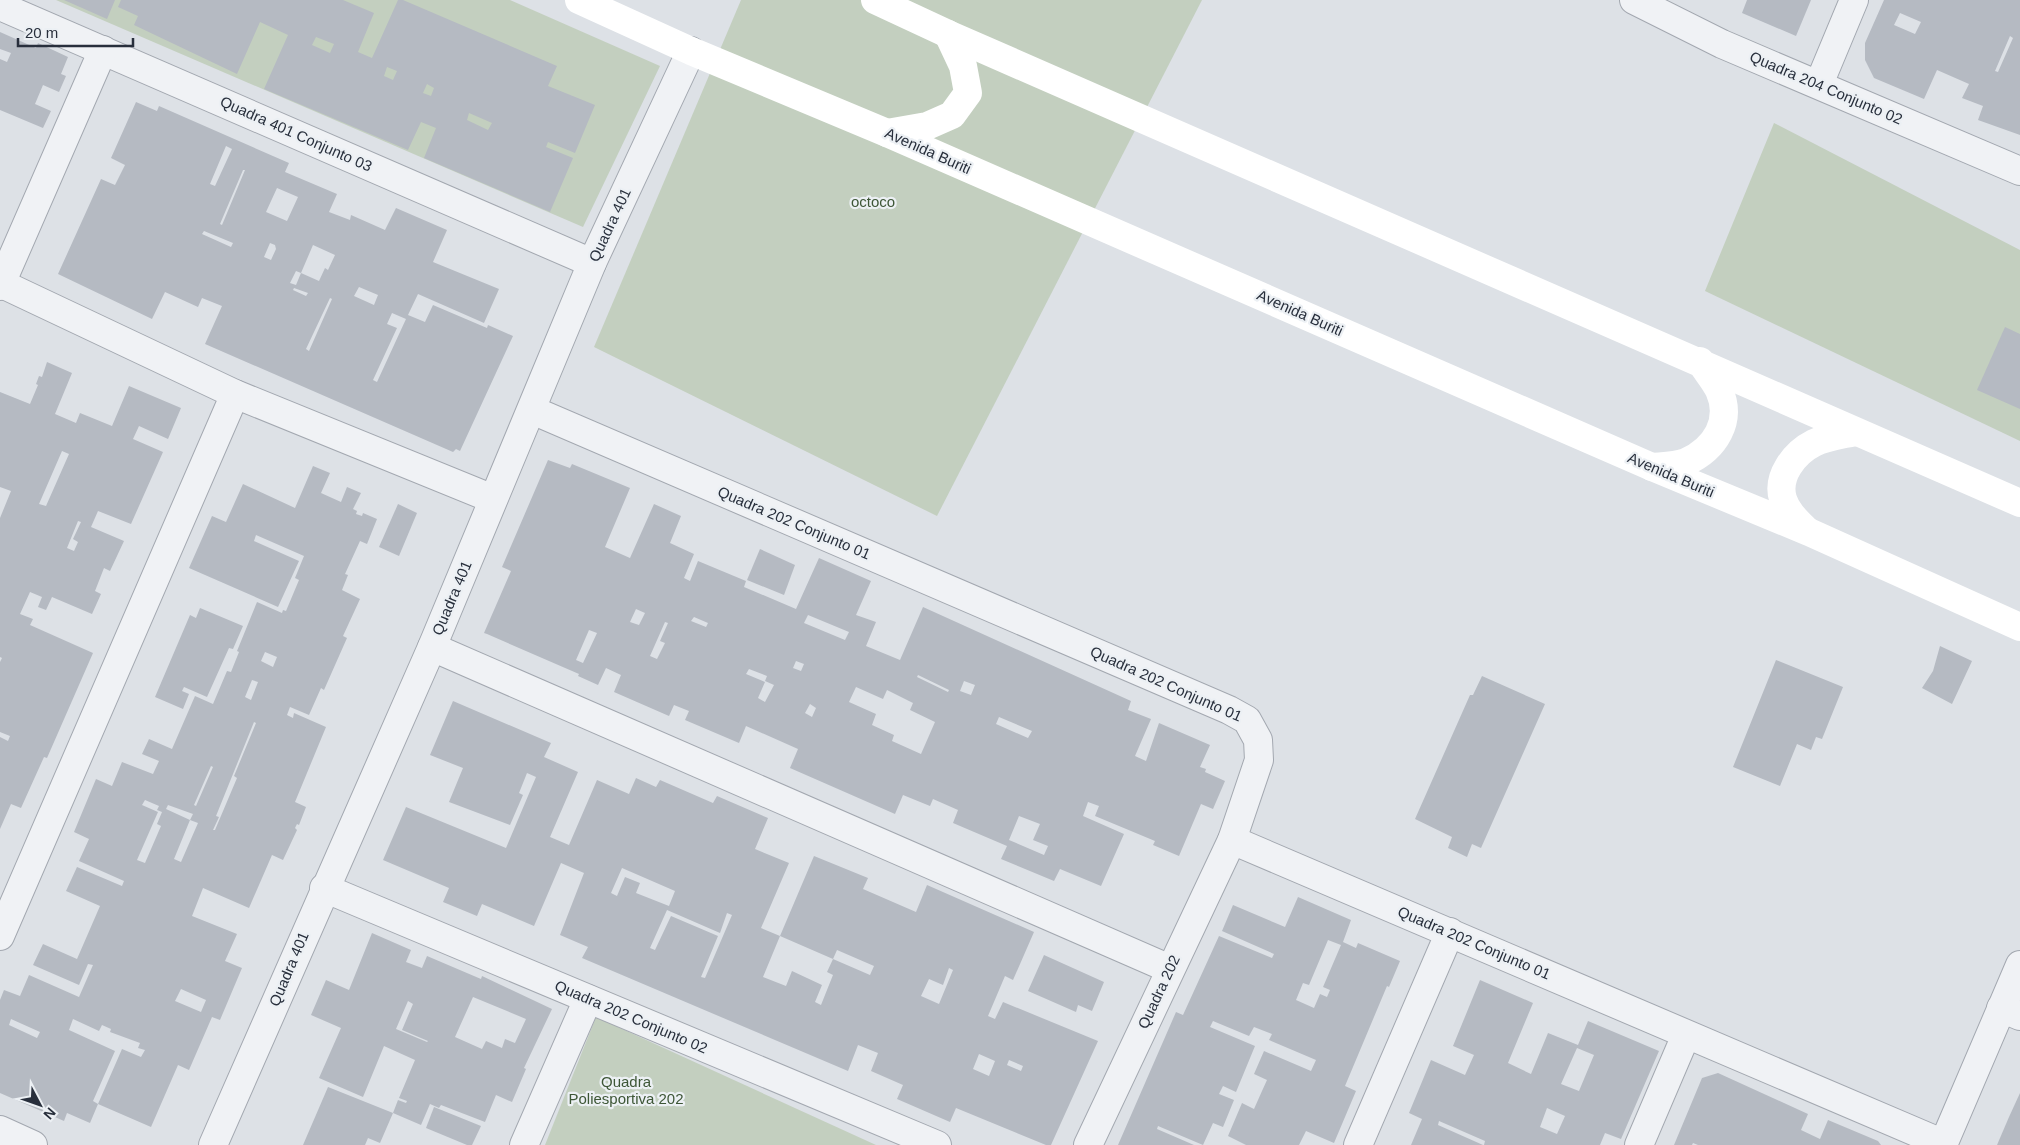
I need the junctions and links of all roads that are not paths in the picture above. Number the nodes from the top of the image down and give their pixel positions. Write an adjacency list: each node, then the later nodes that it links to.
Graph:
1 (579, 0): 8 (main road, Avenida Buriti)
2 (875, 0): 6 (main road)
3 (1634, 0): 9 (street, Quadra 204 Conjunto 02)
4 (1854, 0): 9 (street)
5 (0, 6): 7 (street, Quadra 401 Conjunto 03)
6 (948, 34): 10 (main road); 14 (main road)
7 (103, 50): 12 (street, Quadra 401 Conjunto 03); 13 (street)
8 (691, 52): 10 (main road, Avenida Buriti); 12 (street, Quadra 401)
9 (1819, 84): 11 (street, Quadra 204 Conjunto 02)
10 (887, 133): 18 (main road, Avenida Buriti)
11 (2020, 171)
12 (592, 263): 16 (street, Quadra 401)
13 (0, 284): 15 (street)
14 (1700, 361): 17 (main road); 18 (main road)
15 (235, 394): 19 (street); 27 (street)
16 (532, 410): 19 (street, Quadra 401); 24 (street, Quadra 202 Conjunto 01)
17 (1855, 432): 20 (main road); 21 (main road)
18 (1652, 468): 21 (main road, Avenida Buriti)
19 (494, 499): 23 (street, Quadra 401)
20 (2020, 503)
21 (1809, 532): 22 (main road, Avenida Buriti)
22 (2020, 627)
23 (432, 648): 25 (street, Quadra 401); 29 (street)
24 (1232, 840): 26 (street, Quadra 202 Conjunto 01); 29 (street, Quadra 202)
25 (324, 888): 30 (street, Quadra 202 Conjunto 02); 36 (street, Quadra 401)
26 (1450, 932): 32 (street, Quadra 202 Conjunto 01); 40 (street)
27 (0, 936)
28 (2020, 965): 31 (street)
29 (1170, 969): 39 (street, Quadra 202)
30 (588, 999): 37 (street); 38 (street, Quadra 202 Conjunto 02)
31 (2011, 1012): 34 (street)
32 (1686, 1035): 34 (street, Quadra 202 Conjunto 01); 41 (street)
33 (0, 1130): 35 (street)
34 (1944, 1144)
35 (33, 1145)
36 (213, 1145)
37 (524, 1145)
38 (937, 1145)
39 (1088, 1145)
40 (1358, 1145)
41 (1639, 1145)

